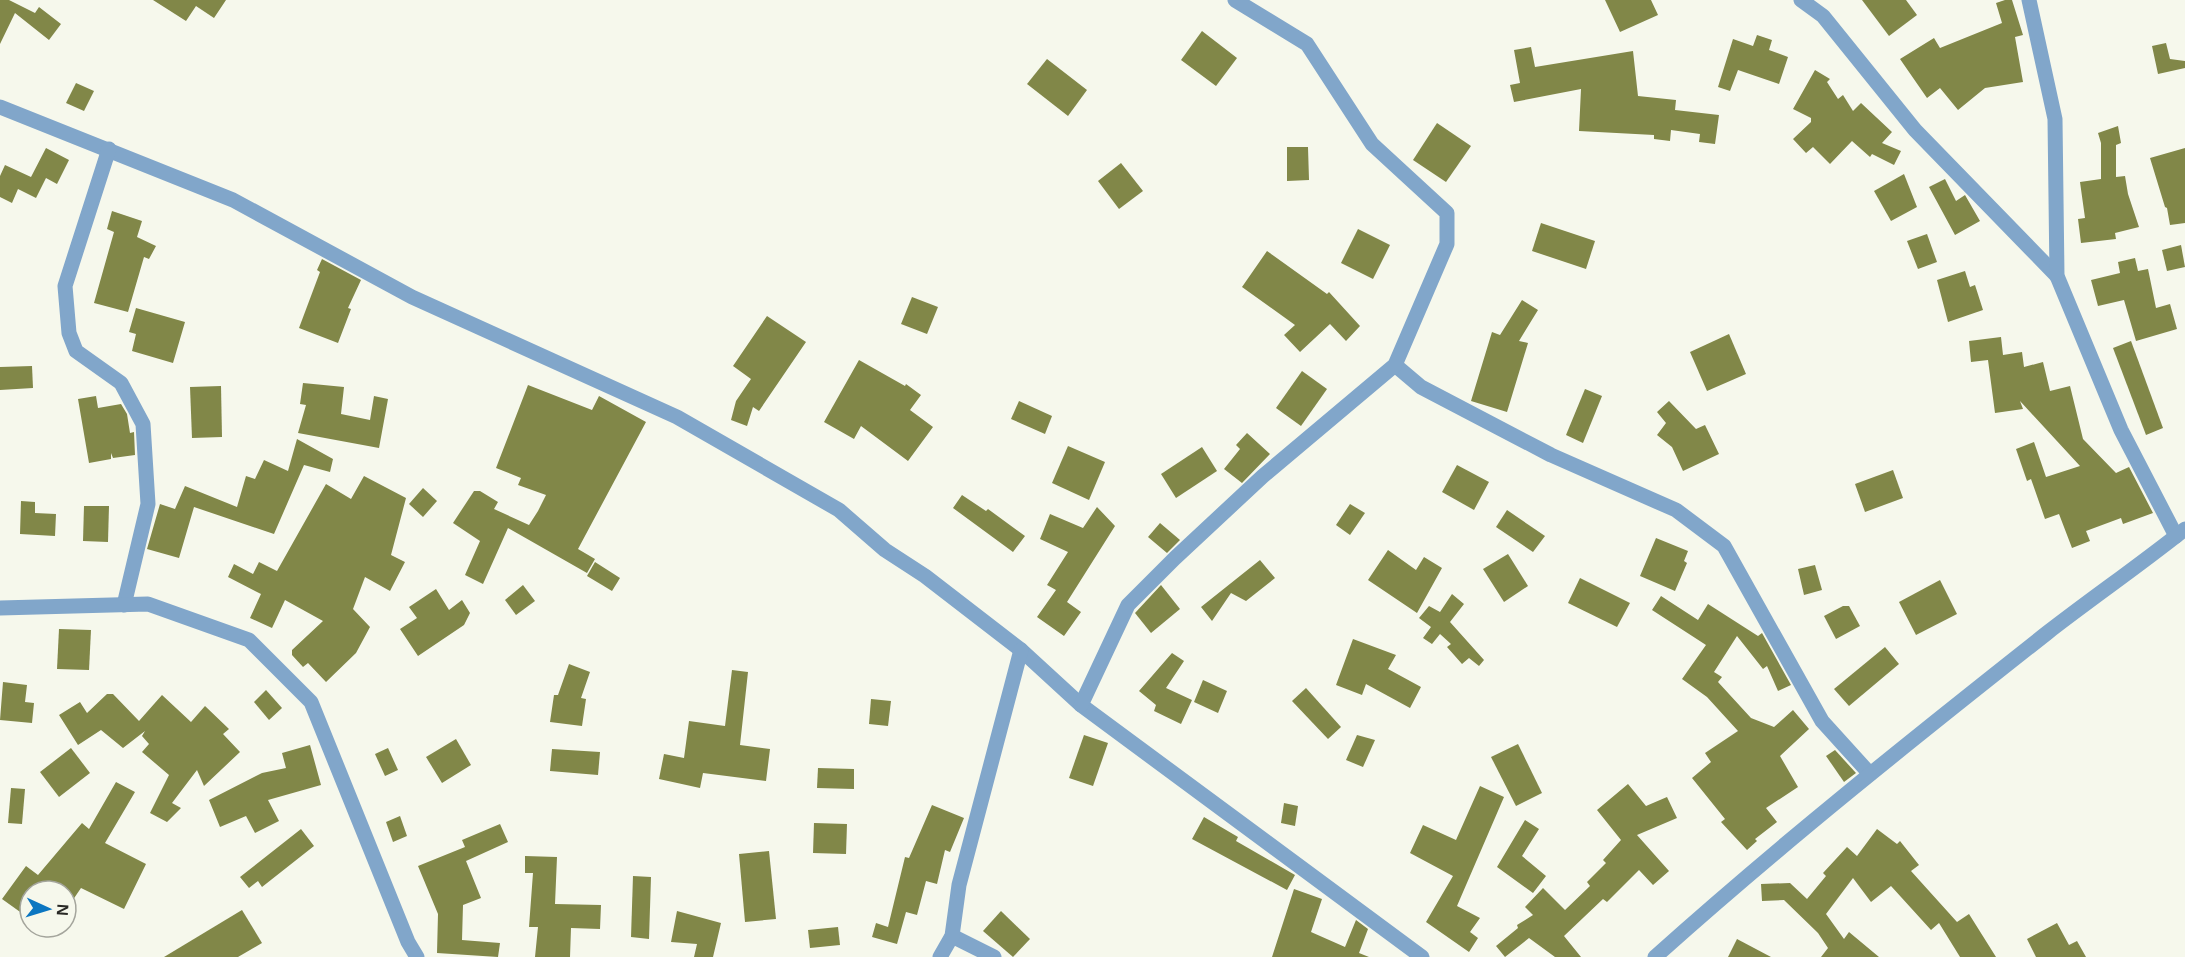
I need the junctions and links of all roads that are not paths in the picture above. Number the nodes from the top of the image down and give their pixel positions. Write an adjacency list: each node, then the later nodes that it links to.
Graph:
1 (1235, 0): 7 (street)
2 (1801, 0): 6 (street)
3 (2029, 0): 6 (street)
4 (0, 107): 5 (street)
5 (109, 149): 9 (street); 11 (street)
6 (2058, 276): 8 (street)
7 (1395, 365): 12 (street); 13 (street)
8 (2181, 533): 13 (street)
9 (123, 605): 10 (street); 15 (street)
10 (0, 608)
11 (1021, 650): 12 (street); 14 (street)
12 (1081, 705): 18 (street)
13 (1870, 774): 19 (street)
14 (952, 936): 16 (street); 17 (street)
15 (417, 957)
16 (940, 957)
17 (994, 957)
18 (1422, 957)
19 (1655, 957)

